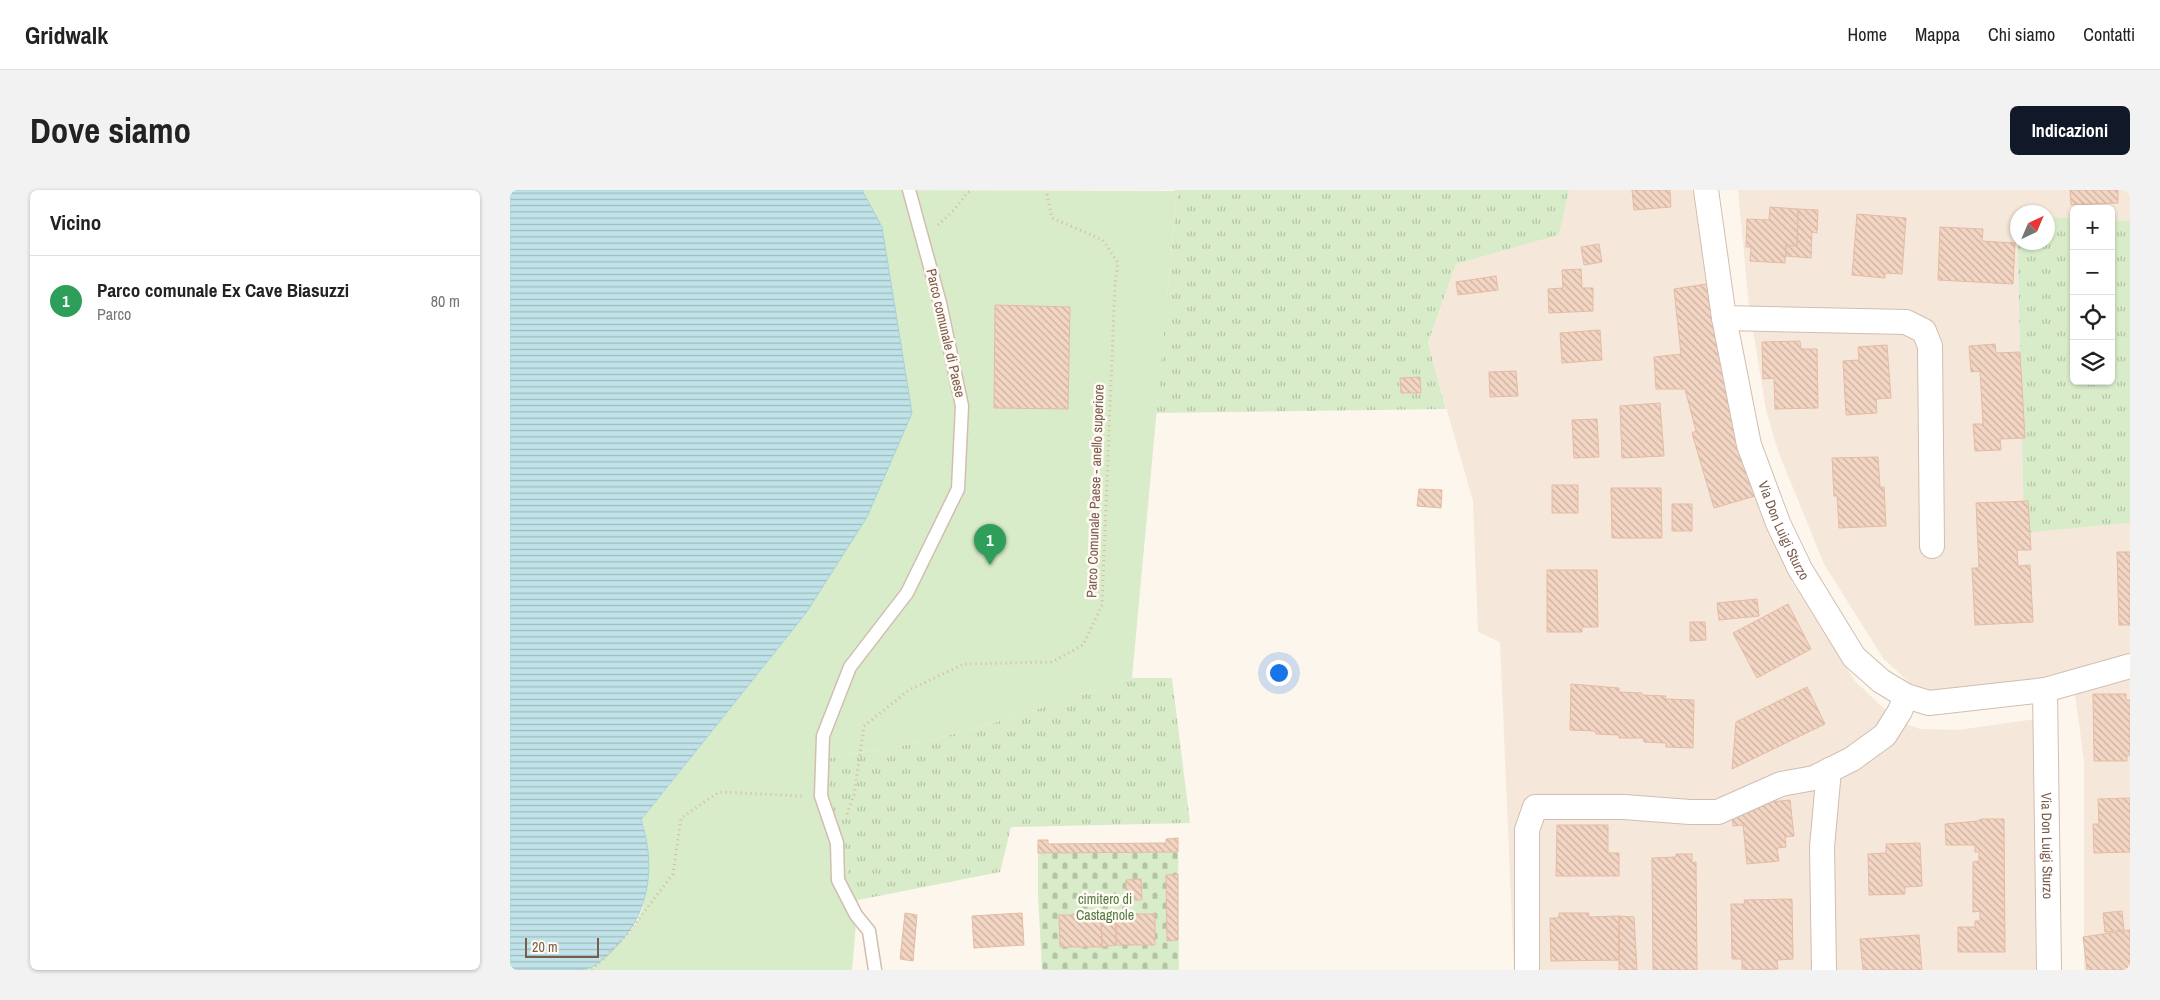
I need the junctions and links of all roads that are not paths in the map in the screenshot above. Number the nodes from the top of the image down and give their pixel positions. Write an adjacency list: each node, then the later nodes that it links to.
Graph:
1 (909, 190): 9 (lane, Parco comunale di Paese)
2 (1706, 190): 3 (street, Via Don Luigi Sturzo)
3 (1724, 318): 4 (street); 7 (street, Via Don Luigi Sturzo)
4 (1932, 546)
5 (2130, 666): 6 (street, Via Don Luigi Sturzo)
6 (2044, 690): 7 (street, Via Don Luigi Sturzo); 12 (street, Via Don Luigi Sturzo)
7 (1906, 696): 8 (street)
8 (1830, 770): 10 (street); 11 (street)
9 (875, 970)
10 (1527, 970)
11 (1824, 970)
12 (2049, 970)

